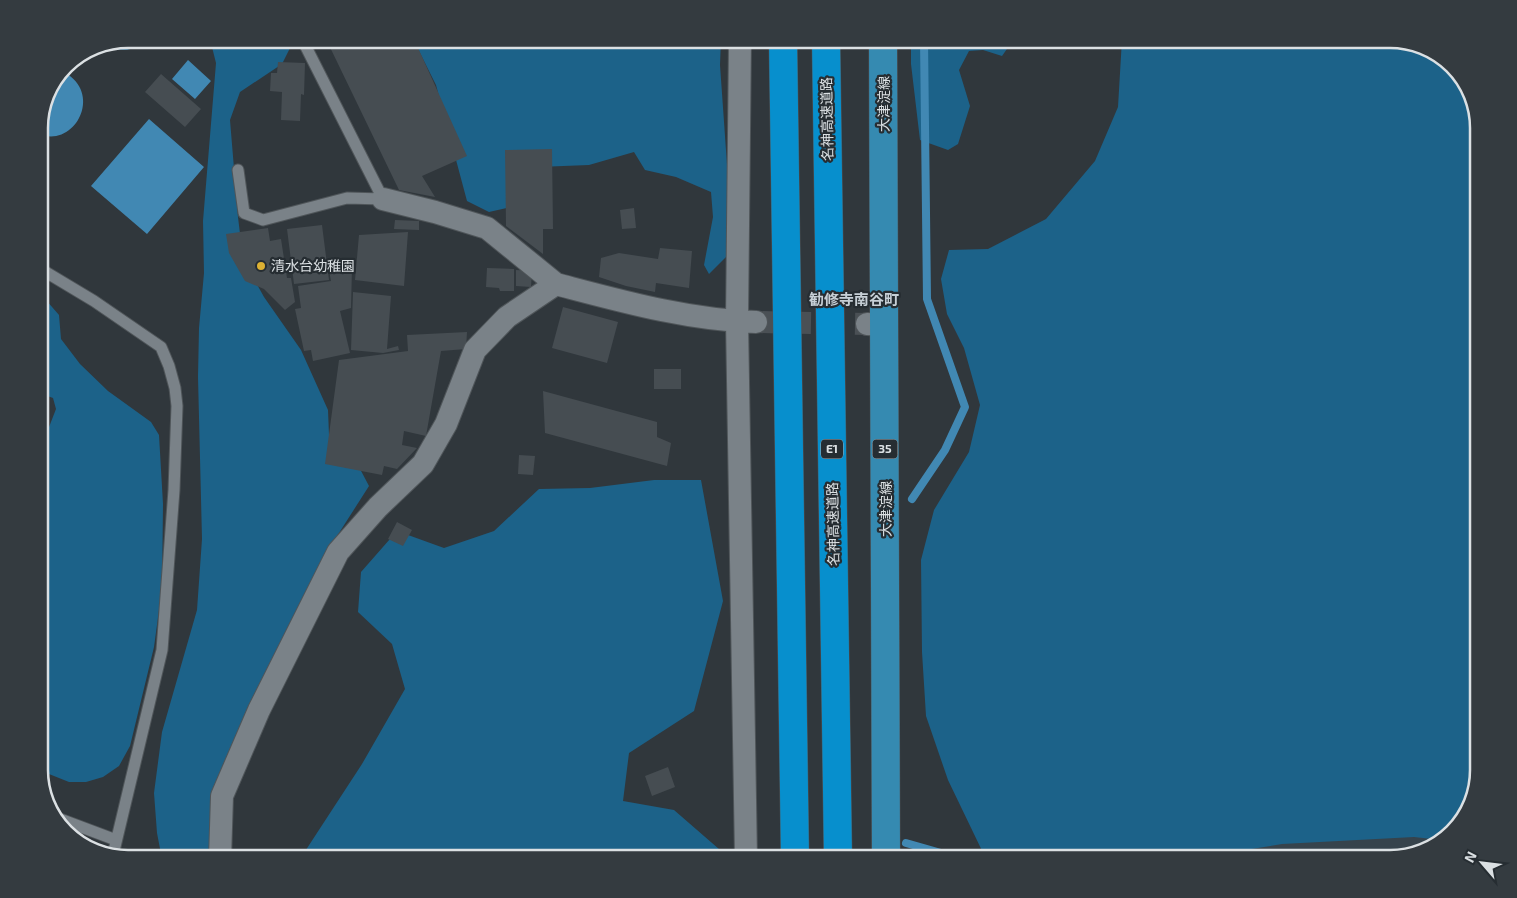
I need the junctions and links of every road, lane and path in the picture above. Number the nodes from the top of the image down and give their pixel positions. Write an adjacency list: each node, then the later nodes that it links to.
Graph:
1 (307, 48): 7 (lane)
2 (740, 48): 10 (street)
3 (783, 48): 16 (highway)
4 (826, 48): 17 (highway, 名神高速道路 / E1)
5 (883, 48): 18 (main road, 大津淀線 / 35)
6 (238, 170): 7 (lane)
7 (383, 199): 9 (street)
8 (48, 273): 12 (lane)
9 (556, 284): 10 (street); 14 (street)
10 (746, 322): 15 (street)
11 (66, 821): 12 (lane)
12 (116, 840): 13 (lane)
13 (114, 849)
14 (220, 850)
15 (746, 850)
16 (795, 850)
17 (838, 850)
18 (886, 850)

